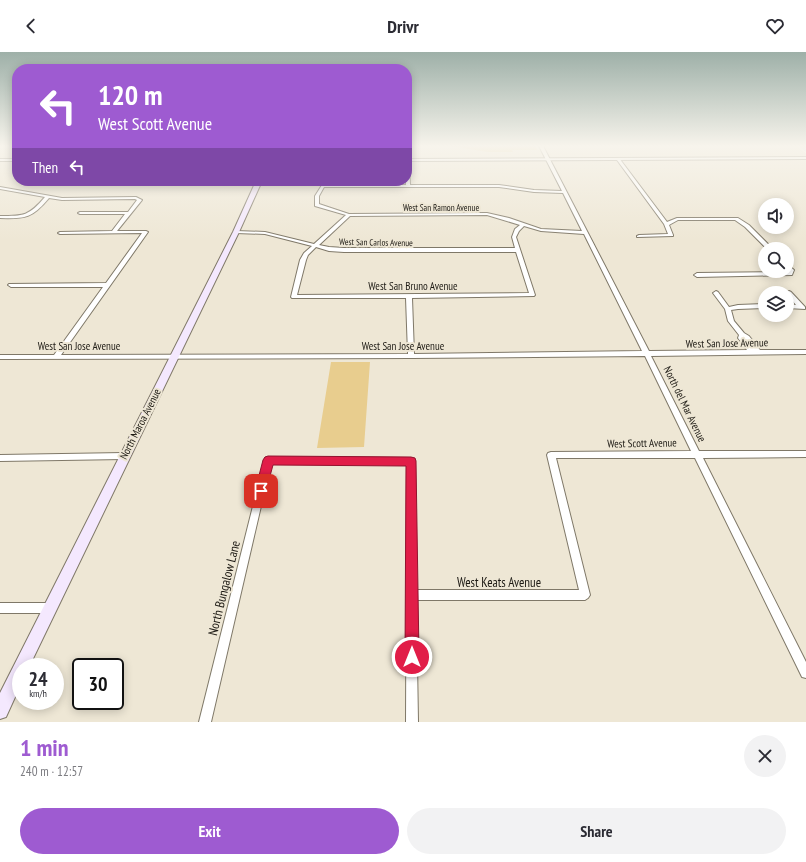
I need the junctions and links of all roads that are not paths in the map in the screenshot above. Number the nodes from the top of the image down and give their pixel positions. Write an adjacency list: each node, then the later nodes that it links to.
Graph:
1 (557, 177): 6 (street, North del Mar Avenue)
2 (631, 177): 12 (street)
3 (257, 186): 15 (main road, North Maroa Avenue)
4 (408, 186): 6 (street); 10 (street, West San Ramon Avenue)
5 (0, 188): 7 (street)
6 (564, 192): 17 (street, North del Mar Avenue)
7 (48, 197): 9 (street); 11 (street)
8 (80, 213): 9 (street)
9 (129, 213): 14 (street)
10 (349, 216): 13 (street, West San Ramon Avenue); 20 (street)
11 (0, 217)
12 (666, 224): 18 (street); 19 (street)
13 (523, 225): 17 (street, West San Ramon Avenue); 21 (street)
14 (113, 232): 16 (street); 25 (street)
15 (236, 232): 20 (street, West San Carlos Avenue); 36 (main road, North Maroa Avenue)
16 (60, 233)
17 (586, 233): 35 (street, North del Mar Avenue)
18 (639, 236)
19 (763, 242)
20 (315, 246): 21 (street, West San Carlos Avenue); 27 (street, West San Bruno Avenue)
21 (518, 250): 27 (street, West San Bruno Avenue)
22 (758, 274): 23 (street)
23 (697, 275)
24 (12, 285): 25 (street)
25 (108, 285): 37 (street)
26 (716, 294): 31 (street)
27 (409, 296): 38 (street)
28 (794, 298): 32 (street)
29 (758, 306): 31 (street)
30 (794, 307): 32 (street)
31 (728, 309): 34 (street)
32 (804, 309)
33 (806, 352): 34 (street, West San Jose Avenue)
34 (756, 353): 35 (street, West San Jose Avenue)
35 (647, 354): 38 (street, West San Jose Avenue); 40 (street, North del Mar Avenue)
36 (174, 355): 37 (street, West San Jose Avenue); 38 (street, West San Jose Avenue); 42 (main road, North Maroa Avenue)
37 (56, 356): 39 (street, West San Jose Avenue)
38 (411, 356)
39 (0, 357)
40 (695, 454): 41 (street, West Scott Avenue); 44 (street, West Scott Avenue); 49 (street, North del Mar Avenue)
41 (806, 454)
42 (124, 456): 43 (street); 47 (main road, North Maroa Avenue)
43 (0, 458)
44 (585, 595): 45 (street, West Keats Avenue)
45 (412, 596): 52 (street, North Bungalow Lane); 53 (street)
46 (0, 608): 47 (street)
47 (50, 608): 48 (main road, North Maroa Avenue)
48 (25, 658)
49 (806, 673)
50 (12, 686): 51 (main road, North Maroa Avenue)
51 (0, 711)
52 (204, 722)
53 (412, 722)

